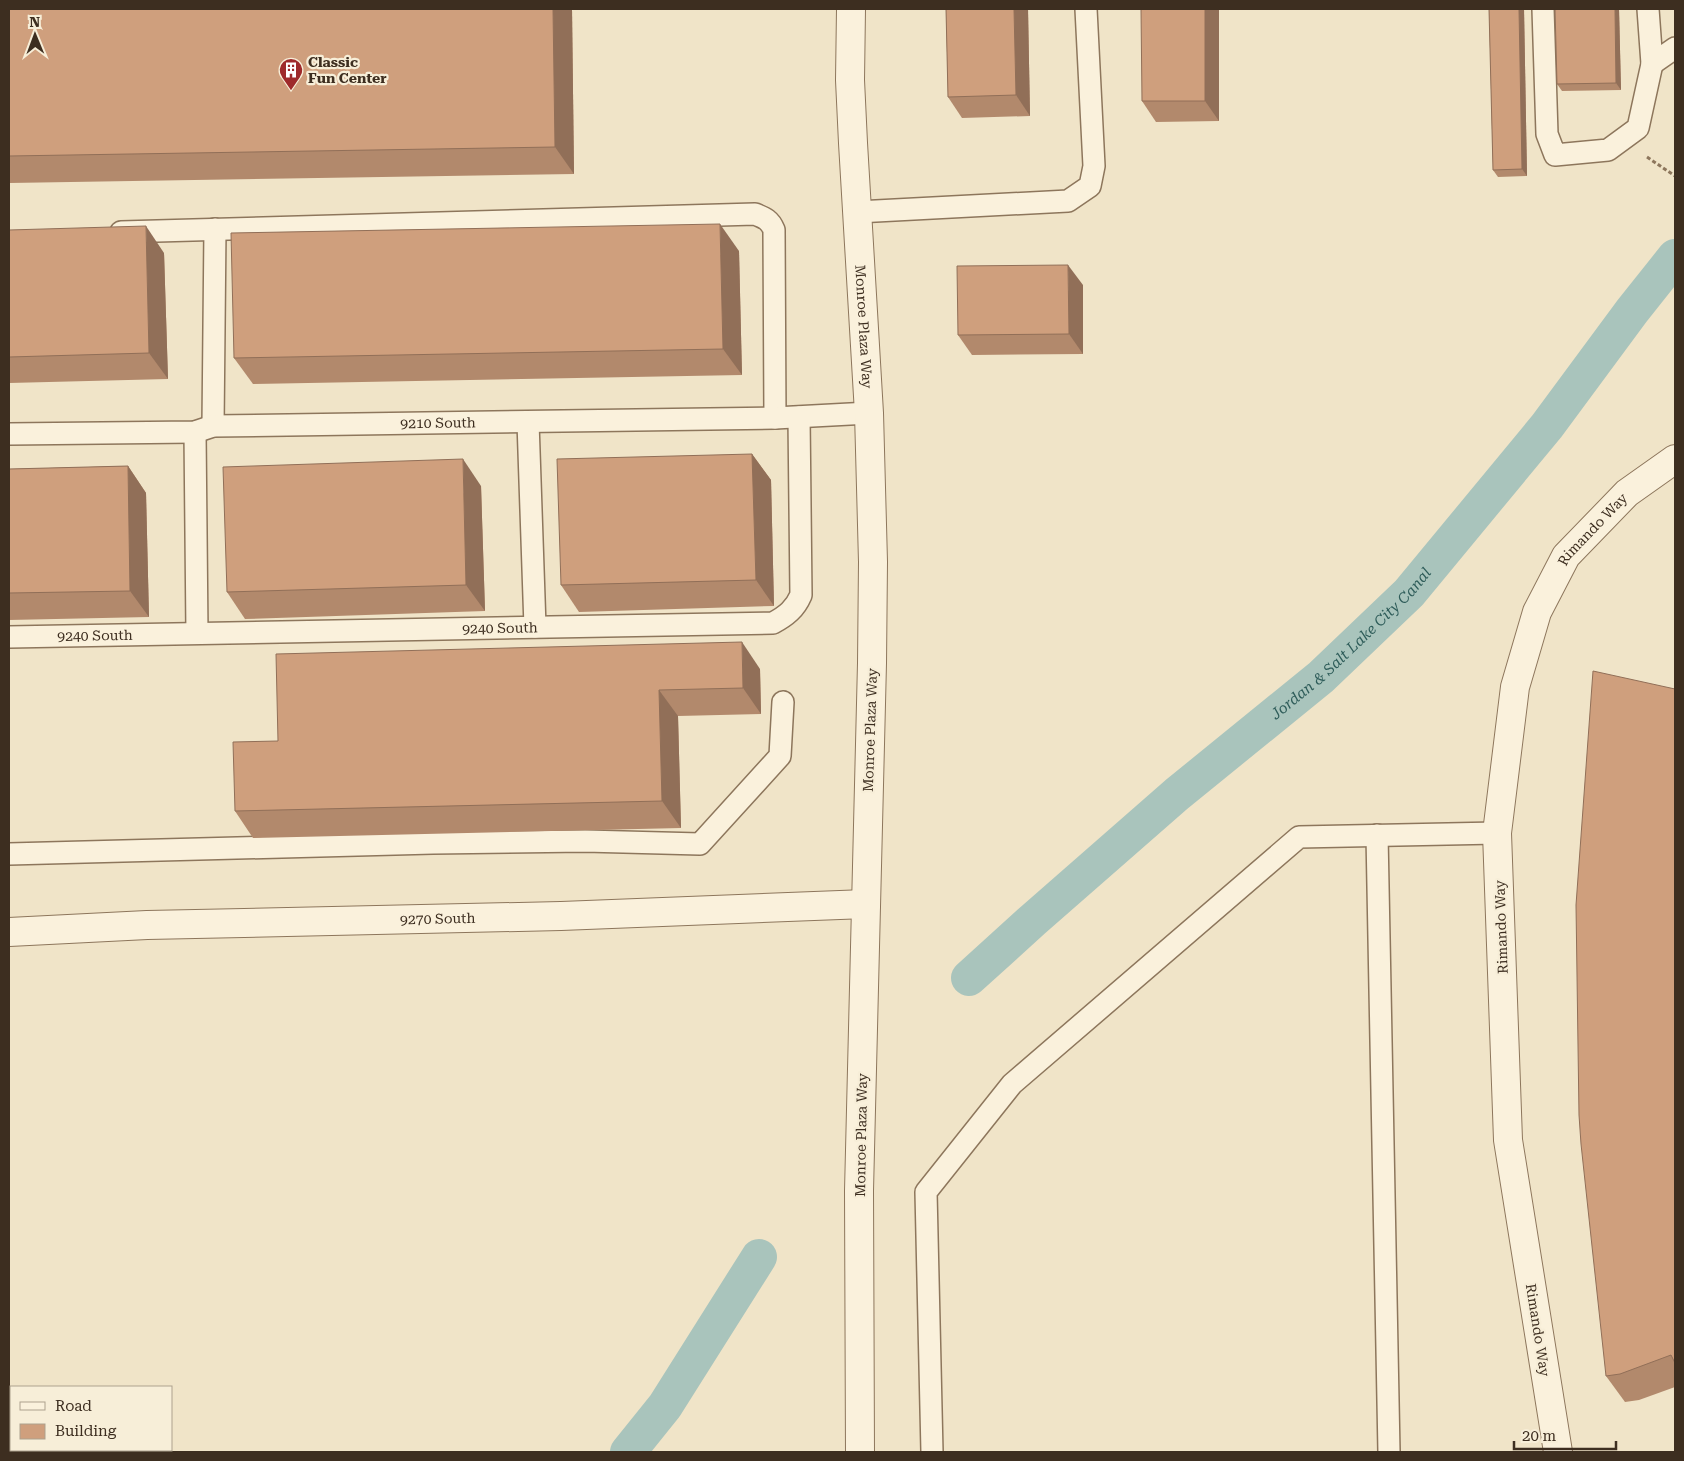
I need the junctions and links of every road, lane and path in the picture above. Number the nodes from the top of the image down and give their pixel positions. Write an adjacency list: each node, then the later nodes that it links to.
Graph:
1 (851, 9): 7 (street, Monroe Plaza Way)
2 (1086, 9): 7 (lane)
3 (1543, 9): 6 (lane)
4 (1648, 9): 6 (lane)
5 (1675, 48): 6 (lane)
6 (1652, 64)
7 (857, 212): 10 (street, Monroe Plaza Way)
8 (215, 229): 9 (lane); 12 (lane); 14 (lane)
9 (97, 232)
10 (869, 413): 11 (lane, 9210 South); 24 (street, Monroe Plaza Way)
11 (799, 417): 12 (lane, 9210 South); 17 (lane, 9240 South)
12 (775, 418): 13 (lane, 9210 South)
13 (528, 422): 14 (lane, 9210 South); 17 (lane)
14 (204, 429): 15 (lane, 9210 South); 18 (lane)
15 (9, 434)
16 (1675, 459): 21 (street, Rimando Way)
17 (535, 628): 18 (lane, 9240 South)
18 (197, 633): 19 (lane, 9240 South)
19 (9, 637)
20 (782, 702): 23 (lane)
21 (1497, 833): 22 (lane); 29 (street, Rimando Way)
22 (1377, 835): 27 (lane); 28 (lane)
23 (9, 854)
24 (866, 904): 25 (street, 9270 South); 26 (street, Monroe Plaza Way)
25 (9, 932)
26 (860, 1452)
27 (932, 1452)
28 (1389, 1452)
29 (1558, 1452)

